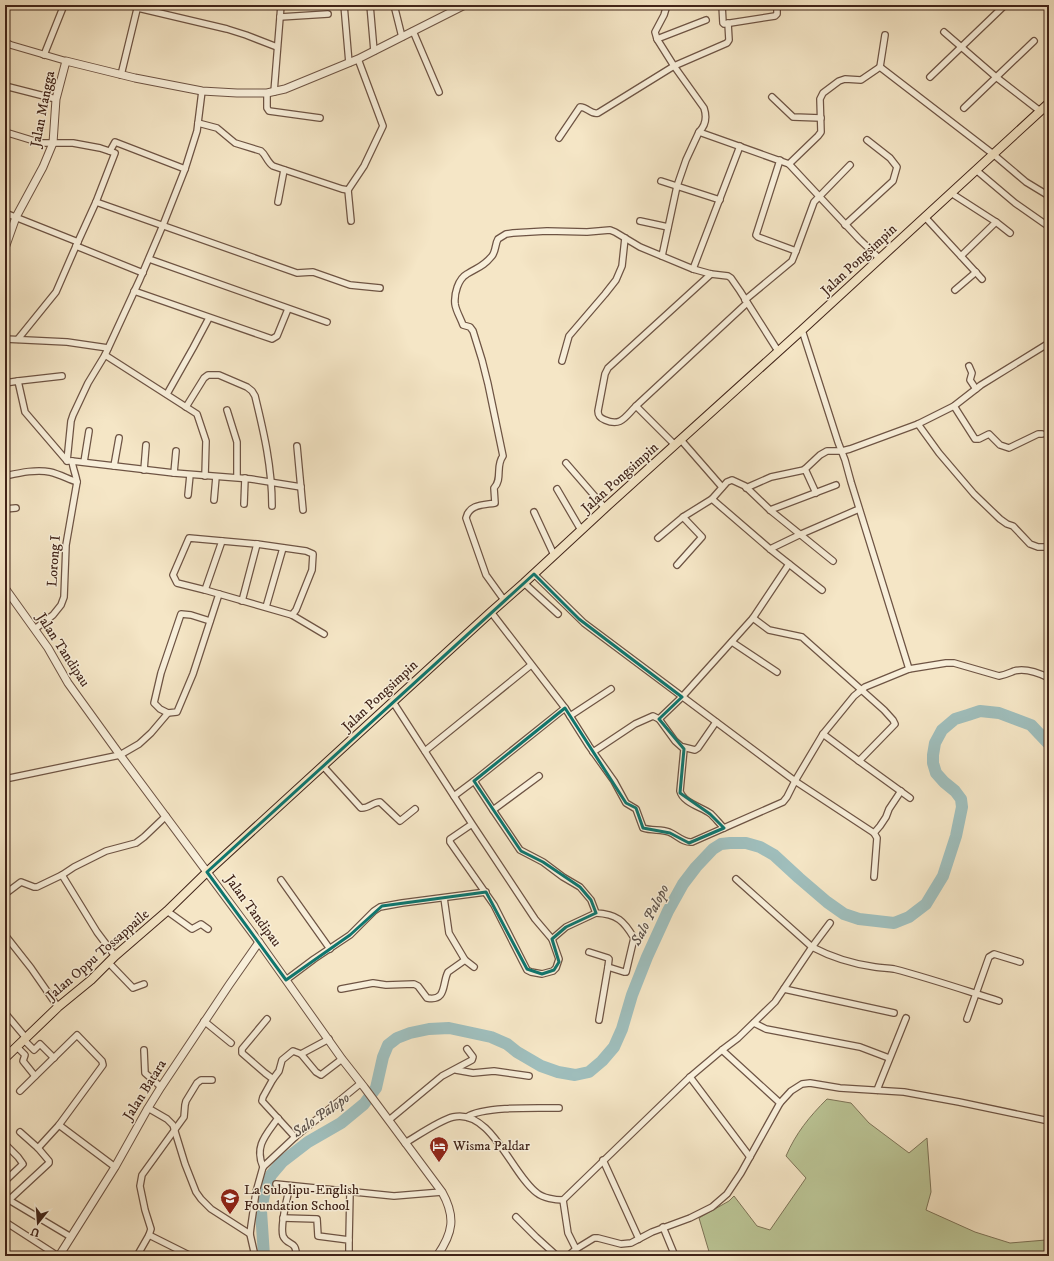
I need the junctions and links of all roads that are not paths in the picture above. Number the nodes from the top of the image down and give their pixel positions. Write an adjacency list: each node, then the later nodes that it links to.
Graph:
1 (64, 5): 28 (street)
2 (281, 5): 15 (street)
3 (344, 5): 31 (street)
4 (370, 5): 27 (street)
5 (394, 5): 21 (street)
6 (465, 5): 18 (street)
7 (667, 5): 22 (street)
8 (722, 5): 17 (street)
9 (777, 5): 17 (street)
10 (1005, 5): 26 (street)
11 (1046, 5): 12 (street)
12 (1049, 6)
13 (138, 7): 25 (street); 34 (street)
14 (328, 14): 15 (street)
15 (280, 17): 25 (street)
16 (706, 20): 22 (street)
17 (728, 23): 32 (street)
18 (413, 32): 21 (street); 40 (street)
19 (944, 32): 26 (street)
20 (885, 35): 33 (street)
21 (402, 37): 27 (street)
22 (657, 39): 32 (street)
23 (1034, 41): 36 (street)
24 (5, 42): 28 (street)
25 (277, 47): 39 (street)
26 (962, 48): 35 (street); 36 (street)
27 (374, 51): 29 (street)
28 (44, 55): 30 (street)
29 (358, 59): 31 (street); 65 (street)
30 (66, 61): 34 (street); 42 (street, Jalan Mangga)
31 (349, 63): 39 (street)
32 (674, 66): 50 (street); 51 (street)
33 (880, 67): 47 (street); 56 (street)
34 (120, 75): 38 (street)
35 (930, 77)
36 (996, 77): 44 (street); 45 (street)
37 (5, 86): 42 (street)
38 (202, 91): 39 (street); 48 (street)
39 (271, 92): 46 (street)
40 (439, 92)
41 (772, 97): 47 (street)
42 (56, 99): 53 (street, Jalan Mangga)
43 (1049, 103): 45 (main road, Jalan Pongsimpin)
44 (964, 108)
45 (1040, 111): 56 (main road, Jalan Pongsimpin)
46 (320, 118)
47 (821, 118): 58 (street)
48 (198, 123): 60 (street); 61 (street)
49 (5, 132): 53 (street)
50 (699, 132): 54 (street); 64 (street)
51 (559, 138)
52 (867, 140): 80 (street)
53 (53, 143): 55 (street); 73 (street, Jalan Mangga)
54 (740, 146): 57 (street); 69 (street)
55 (110, 151): 60 (street); 70 (street)
56 (993, 154): 62 (main road, Jalan Pongsimpin); 68 (street)
57 (780, 160): 58 (street); 86 (street)
58 (789, 164): 67 (street)
59 (850, 165): 67 (street)
60 (184, 169): 79 (street)
61 (284, 170): 65 (street); 71 (street)
62 (976, 170): 66 (main road, Jalan Pongsimpin); 78 (street)
63 (661, 181): 64 (street)
64 (677, 186): 69 (street); 81 (street)
65 (348, 190): 75 (street)
66 (951, 193): 74 (main road, Jalan Pongsimpin); 77 (street)
67 (819, 196): 80 (street); 86 (street)
68 (1049, 196)
69 (720, 200): 91 (street)
70 (96, 202): 79 (street); 84 (street)
71 (278, 202)
72 (5, 213): 73 (street)
73 (16, 217): 84 (street); 85 (street, Jalan Mangga)
74 (925, 217): 88 (street); 90 (main road, Jalan Pongsimpin)
75 (351, 221)
76 (640, 221): 81 (street)
77 (996, 222): 82 (street); 88 (street)
78 (1045, 224)
79 (164, 225): 89 (street); 96 (street)
80 (845, 225): 90 (street)
81 (668, 227): 87 (street)
82 (1010, 233)
83 (625, 238): 87 (street); 110 (street); 182 (street)
84 (77, 244): 93 (street); 105 (street)
85 (5, 248)
86 (796, 251): 99 (street)
87 (662, 256): 91 (street)
88 (961, 256): 92 (street)
89 (149, 259): 93 (street); 100 (street)
90 (880, 259): 103 (main road, Jalan Pongsimpin)
91 (693, 269): 94 (street)
92 (976, 272): 95 (street); 97 (street)
93 (143, 273): 98 (street)
94 (711, 274): 99 (street); 118 (street)
95 (982, 279)
96 (380, 288)
97 (955, 290)
98 (134, 291): 101 (street); 107 (street)
99 (746, 302): 108 (street); 118 (street)
100 (288, 309): 101 (street); 102 (street)
101 (209, 318): 116 (street)
102 (327, 322)
103 (802, 330): 108 (main road, Jalan Pongsimpin); 129 (street)
104 (5, 339): 105 (street)
105 (18, 339): 107 (street)
106 (1049, 343): 115 (street)
107 (108, 348): 109 (street)
108 (778, 351): 125 (main road, Jalan Pongsimpin)
109 (105, 355): 116 (street); 130 (street)
110 (562, 361)
111 (968, 366): 115 (street)
112 (62, 376): 113 (street)
113 (18, 381): 114 (street); 130 (street)
114 (5, 383)
115 (976, 389): 119 (street)
116 (167, 394): 117 (street)
117 (186, 406): 139 (street); 144 (street)
118 (636, 406): 125 (street)
119 (954, 406): 121 (street); 123 (street)
120 (227, 410): 141 (street)
121 (918, 424): 129 (street); 169 (street)
122 (89, 430): 131 (street)
123 (1042, 434)
124 (119, 438): 133 (street)
125 (678, 442): 147 (street); 157 (main road, Jalan Pongsimpin)
126 (146, 445): 134 (street)
127 (297, 446): 146 (street)
128 (176, 451): 136 (street)
129 (842, 451): 135 (street); 158 (street)
130 (70, 461): 131 (street); 143 (street)
131 (84, 462): 133 (street)
132 (566, 463): 157 (street)
133 (114, 466): 134 (street)
134 (144, 470): 136 (street)
135 (805, 470): 148 (street); 150 (street)
136 (174, 474): 137 (street)
137 (190, 475): 139 (street); 151 (street)
138 (5, 476): 143 (street)
139 (205, 476): 140 (street)
140 (216, 477): 141 (street); 153 (street)
141 (237, 477): 142 (street)
142 (245, 478): 144 (street); 154 (street)
143 (77, 482): 190 (street, Lorong I)
144 (272, 483): 146 (street); 155 (street)
145 (836, 485): 150 (street)
146 (301, 487): 160 (street)
147 (722, 487): 148 (street); 152 (street)
148 (746, 488): 161 (street)
149 (557, 489): 164 (street)
150 (816, 493): 161 (street)
151 (188, 495)
152 (712, 499): 163 (street); 171 (street)
153 (214, 500)
154 (244, 504)
155 (272, 506)
156 (16, 508): 159 (street)
157 (605, 508): 164 (main road, Jalan Pongsimpin)
158 (860, 508): 165 (street); 194 (street)
159 (5, 509)
160 (303, 510)
161 (770, 510): 165 (street)
162 (534, 512): 172 (street)
163 (683, 517): 166 (street); 175 (street)
164 (581, 530): 172 (main road, Jalan Pongsimpin)
165 (799, 535): 171 (street); 173 (street)
166 (658, 538)
167 (222, 541): 168 (street); 179 (street); 179 (street)
168 (257, 544): 170 (street); 183 (street)
169 (1049, 547)
170 (283, 548): 184 (street); 187 (street)
171 (770, 549): 174 (street)
172 (554, 555): 176 (main road, Jalan Pongsimpin)
173 (833, 561)
174 (789, 564): 180 (street); 188 (street)
175 (678, 565)
176 (534, 574): 177 (main road, Jalan Pongsimpin); 199 (street)
177 (524, 583): 182 (main road, Jalan Pongsimpin); 186 (street)
178 (5, 588): 190 (street, Jalan Tandipau)
179 (205, 590): 181 (street)
180 (822, 590)
181 (219, 594): 183 (street); 189 (street)
182 (504, 600): 185 (main road, Jalan Pongsimpin)
183 (242, 601): 184 (street)
184 (266, 607): 187 (street)
185 (491, 612): 193 (street); 200 (main road, Jalan Pongsimpin)
186 (558, 614)
187 (292, 615): 191 (street)
188 (752, 618): 192 (street); 198 (street)
189 (210, 621): 202 (street); 202 (street)
190 (35, 629): 210 (street, Jalan Tandipau)
191 (324, 634)
192 (732, 642): 195 (street); 199 (street)
193 (531, 665): 201 (street); 208 (street)
194 (909, 669): 196 (street); 198 (street)
195 (777, 672)
196 (1049, 678)
197 (611, 689): 203 (street)
198 (861, 689): 206 (street); 211 (street)
199 (682, 697): 204 (street); 205 (street)
200 (393, 702): 208 (street); 212 (main road, Jalan Pongsimpin)
201 (565, 708): 203 (street); 215 (street)
202 (168, 714): 210 (street)
203 (570, 716): 209 (street)
204 (659, 719): 207 (street); 209 (street)
205 (716, 722): 207 (street); 216 (street)
206 (823, 734): 211 (street); 216 (street)
207 (682, 747): 224 (street)
208 (425, 751): 218 (street)
209 (593, 752): 224 (street)
210 (120, 755): 214 (street); 222 (street, Jalan Tandipau)
211 (859, 761): 217 (street)
212 (323, 766): 220 (street); 226 (main road, Jalan Pongsimpin)
213 (539, 776): 221 (street)
214 (5, 779)
215 (474, 781): 218 (street); 221 (street)
216 (795, 781): 224 (street); 225 (street)
217 (901, 791): 219 (street); 225 (street)
218 (454, 796): 223 (street)
219 (910, 798)
220 (415, 809)
221 (494, 810): 235 (street)
222 (166, 816): 226 (street, Jalan Tandipau); 227 (street)
223 (472, 824): 231 (street); 239 (street)
224 (724, 828)
225 (874, 833): 228 (street)
226 (207, 872): 234 (main road, Jalan Oppu Tossappaile); 240 (street, Jalan Tandipau)
227 (62, 875): 232 (street); 244 (street)
228 (874, 877)
229 (736, 878): 241 (street)
230 (281, 880): 242 (street)
231 (486, 892): 233 (street); 239 (street)
232 (5, 894)
233 (444, 898): 242 (street); 245 (street)
234 (167, 911): 237 (street); 244 (main road, Jalan Oppu Tossappaile)
235 (596, 912): 239 (street); 249 (street)
236 (830, 923): 241 (street)
237 (208, 929)
238 (5, 935): 256 (street)
239 (552, 939)
240 (259, 942): 250 (street, Jalan Tandipau); 263 (street, Jalan Batara)
241 (812, 947): 253 (street); 254 (street)
242 (330, 949): 250 (street)
243 (589, 952): 249 (street)
244 (116, 956): 246 (main road, Jalan Oppu Tossappaile)
245 (465, 960): 248 (street); 252 (street)
246 (108, 962): 251 (street); 256 (main road, Jalan Oppu Tossappaile)
247 (1020, 962): 254 (street)
248 (474, 967)
249 (608, 968): 262 (street)
250 (286, 980): 266 (street, Jalan Tandipau)
251 (144, 984)
252 (341, 989)
253 (784, 989): 258 (street); 264 (street)
254 (976, 994): 255 (street); 261 (street)
255 (999, 1002)
256 (58, 1007): 265 (main road, Jalan Oppu Tossappaile)
257 (5, 1013): 265 (street)
258 (894, 1013)
259 (906, 1018): 275 (street)
260 (267, 1019): 281 (street)
261 (967, 1019)
262 (599, 1020)
263 (204, 1021): 267 (street); 284 (street, Jalan Batara)
264 (754, 1023): 271 (street); 275 (street)
265 (25, 1039): 268 (main road, Jalan Oppu Tossappaile); 274 (street)
266 (329, 1039): 272 (street); 276 (street, Jalan Tandipau)
267 (231, 1043)
268 (17, 1047): 273 (main road, Jalan Oppu Tossappaile); 278 (street)
269 (468, 1049): 277 (street)
270 (144, 1050): 284 (street)
271 (722, 1050): 280 (street); 287 (street)
272 (301, 1054): 276 (street); 281 (street)
273 (5, 1058)
274 (54, 1058): 278 (street); 294 (street)
275 (889, 1058): 285 (street)
276 (342, 1059): 283 (street, Jalan Tandipau)
277 (456, 1070): 279 (street); 292 (street)
278 (35, 1076): 286 (street)
279 (529, 1076)
280 (690, 1077): 301 (street); 302 (street)
281 (274, 1079): 291 (street)
282 (212, 1080): 295 (street)
283 (363, 1085): 292 (street, Jalan Tandipau); 297 (street)
284 (161, 1087): 288 (street, Jalan Batara)
285 (877, 1090): 287 (street); 293 (street)
286 (20, 1091)
287 (780, 1103): 301 (street)
288 (148, 1108): 295 (street); 303 (street, Jalan Batara)
289 (559, 1108): 290 (street)
290 (467, 1117): 298 (street); 310 (street)
291 (278, 1118): 297 (street); 304 (street)
292 (389, 1120): 298 (street, Jalan Tandipau)
293 (1049, 1121)
294 (59, 1125): 300 (street); 303 (street)
295 (174, 1131): 316 (street); 317 (street)
296 (20, 1132): 300 (street)
297 (295, 1138): 304 (street)
298 (405, 1143): 309 (street, Jalan Tandipau)
299 (8, 1146): 305 (street)
300 (38, 1148): 311 (street)
301 (750, 1157): 315 (street)
302 (603, 1160): 310 (street); 320 (street)
303 (115, 1167): 318 (street, Jalan Batara)
304 (263, 1167): 316 (street)
305 (5, 1181)
306 (276, 1184): 307 (street)
307 (290, 1186): 308 (street); 313 (street)
308 (350, 1192): 309 (street); 319 (street)
309 (442, 1192): 328 (street, Jalan Tandipau)
310 (563, 1200): 321 (street)
311 (7, 1202): 318 (street)
312 (516, 1216): 329 (street)
313 (283, 1218): 319 (street); 326 (street)
314 (7, 1223): 322 (street)
315 (663, 1227): 320 (street); 331 (street)
316 (250, 1234): 325 (street)
317 (149, 1235): 323 (street); 324 (street)
318 (71, 1237): 322 (street, Jalan Batara)
319 (349, 1240): 327 (street)
320 (639, 1240): 321 (street)
321 (576, 1248): 330 (street)
322 (59, 1256)
323 (137, 1256)
324 (191, 1256)
325 (255, 1256)
326 (296, 1256)
327 (350, 1256)
328 (437, 1256)
329 (557, 1256)
330 (568, 1256)
331 (675, 1256)

